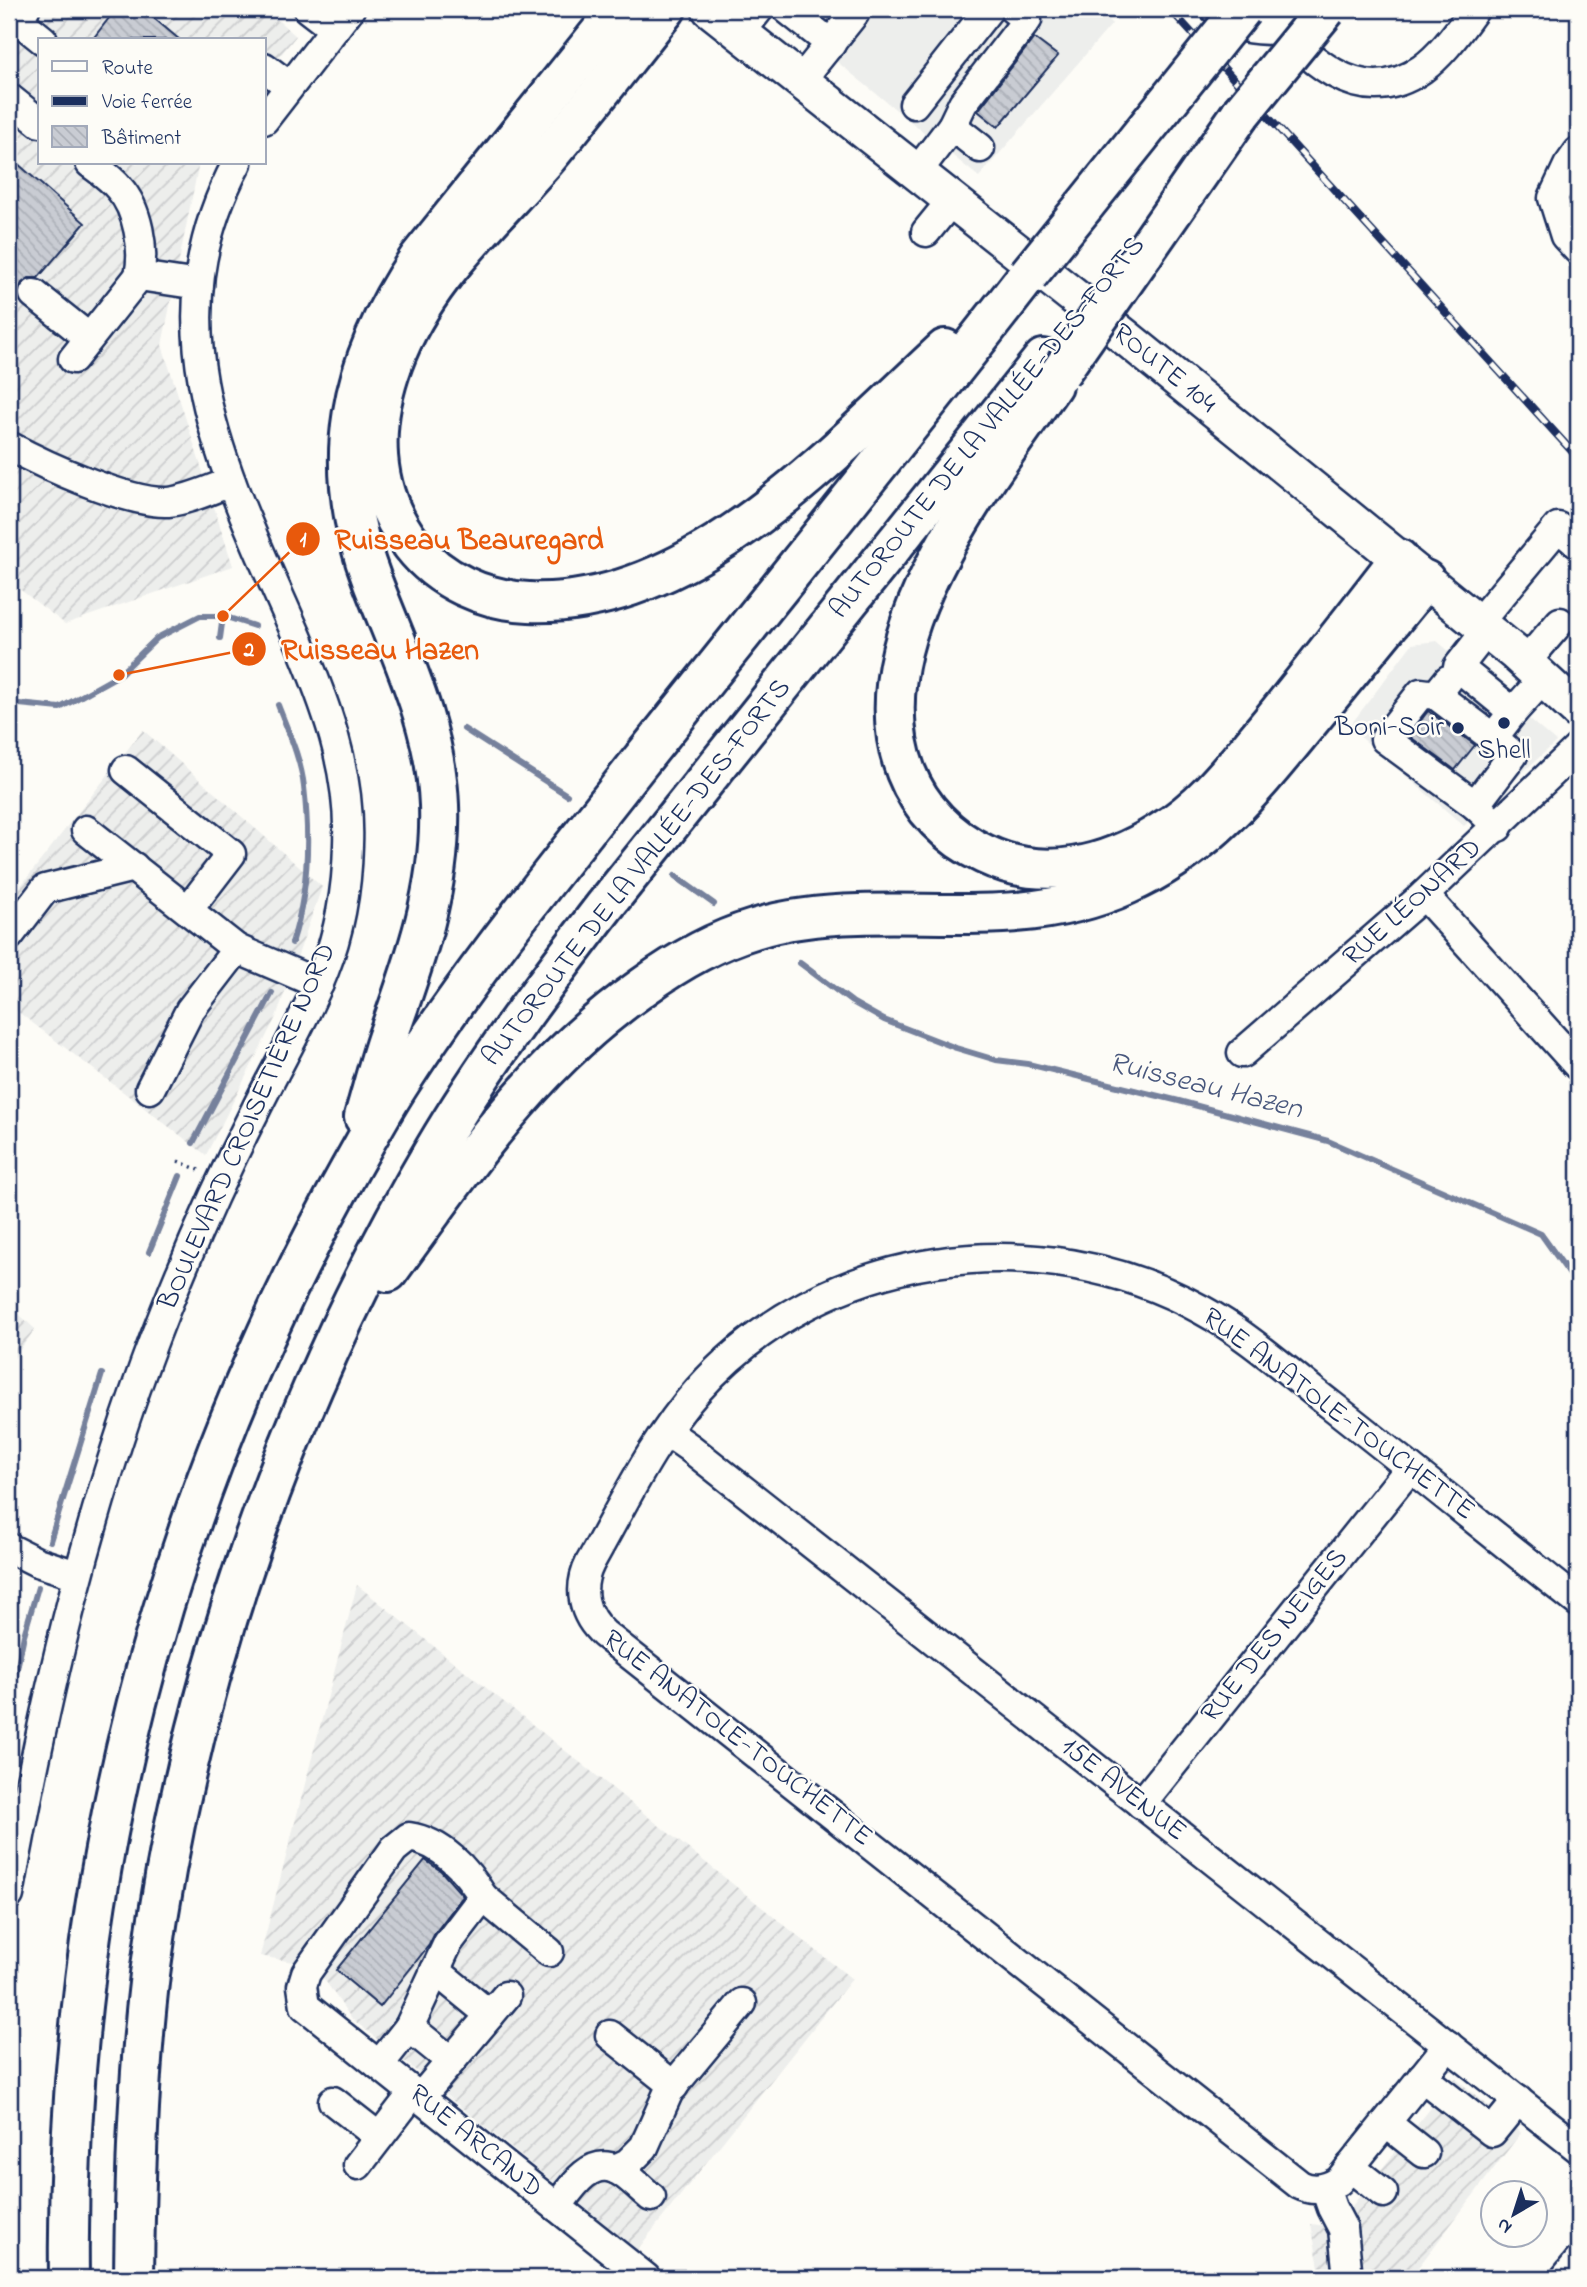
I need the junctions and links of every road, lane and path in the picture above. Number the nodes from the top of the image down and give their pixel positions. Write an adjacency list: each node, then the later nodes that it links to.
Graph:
1 (25, 9): 18 (street)
2 (308, 9): 15 (street)
3 (619, 9): 70 (highway)
4 (666, 9): 41 (highway)
5 (710, 9): 16 (main road, ROUTE 104)
6 (787, 9): 19 (street)
7 (848, 9): 19 (street)
8 (989, 9): 21 (street)
9 (1013, 9): 24 (street)
10 (1215, 9): 17 (street)
11 (1242, 9): 41 (highway, bridge)
12 (1264, 9): 17 (street)
13 (1326, 9): 42 (highway, AUTOROUTE DE LA VALLÉE-DES-FORTS, bridge)
14 (1475, 9): 17 (street)
15 (342, 19): 23 (street)
16 (750, 21): 22 (main road, ROUTE 104)
17 (1283, 30)
18 (41, 38)
19 (831, 44): 22 (street)
20 (266, 69): 23 (street)
21 (942, 69): 24 (street); 26 (street)
22 (801, 80): 34 (main road, ROUTE 104)
23 (289, 86): 27 (street)
24 (971, 92): 29 (street)
25 (9, 99): 28 (street)
26 (914, 104)
27 (266, 117)
28 (38, 122)
29 (952, 127): 30 (street); 34 (street)
30 (980, 148)
31 (1578, 152): 37 (street)
32 (91, 164): 38 (street)
33 (231, 165): 39 (street, BOULEVARD CROISETIÈRE NORD)
34 (917, 172): 35 (main road, ROUTE 104)
35 (952, 200): 36 (street); 46 (main road, ROUTE 104)
36 (926, 232)
37 (1572, 243)
38 (139, 276): 39 (street); 40 (street)
39 (199, 285): 44 (street, BOULEVARD CROISETIÈRE NORD)
40 (34, 294)
41 (988, 317): 70 (highway)
42 (1051, 366): 46 (highway); 71 (highway, AUTOROUTE DE LA VALLÉE-DES-FORTS)
43 (9, 446): 44 (street)
44 (231, 482): 66 (street, BOULEVARD CROISETIÈRE NORD)
45 (1578, 544): 48 (street)
46 (1412, 569): 48 (main road, ROUTE 104); 71 (highway)
47 (1560, 622): 50 (street)
48 (1483, 627): 49 (street); 50 (main road, ROUTE 104)
49 (1458, 667): 51 (street); 53 (street)
50 (1534, 671): 52 (main road, ROUTE 104); 53 (street)
51 (1436, 695): 54 (street); 58 (street)
52 (1578, 711)
53 (1513, 712): 54 (street)
54 (1503, 746): 57 (street); 58 (street)
55 (1578, 748): 57 (street, RUE LÉONARD)
56 (126, 769): 63 (street)
57 (1541, 785): 59 (street, RUE LÉONARD)
58 (1475, 805): 59 (street)
59 (1498, 827): 62 (street, RUE LÉONARD)
60 (86, 830): 61 (street)
61 (134, 867): 63 (street); 64 (street)
62 (1424, 895): 67 (street, RUE LÉONARD); 68 (street)
63 (188, 910): 65 (street)
64 (9, 936)
65 (237, 949): 66 (street); 69 (street)
66 (319, 984): 75 (street, BOULEVARD CROISETIÈRE NORD)
67 (1242, 1054)
68 (1578, 1066)
69 (150, 1089)
70 (347, 1174): 105 (highway)
71 (329, 1353): 106 (highway, AUTOROUTE DE LA VALLÉE-DES-FORTS)
72 (667, 1432): 73 (street, RUE ANATOLE-TOUCHETTE); 77 (street, 15E AVENUE); 100 (street, RUE ANATOLE-TOUCHETTE)
73 (1410, 1468): 76 (street, RUE ANATOLE-TOUCHETTE); 77 (street, RUE DES NEIGES)
74 (12, 1556): 75 (street)
75 (77, 1575): 78 (street, BOULEVARD CROISETIÈRE NORD)
76 (1578, 1602)
77 (1141, 1804): 85 (street, 15E AVENUE)
78 (9, 1895)
79 (483, 1897): 80 (street); 81 (street); 87 (street, RUE ARCAND)
80 (548, 1952)
81 (435, 1970): 83 (street); 86 (street)
82 (742, 2003): 89 (street)
83 (409, 2027): 86 (street); 87 (street)
84 (610, 2035): 89 (street)
85 (1448, 2045): 88 (street); 90 (street, 15E AVENUE)
86 (451, 2061): 91 (street)
87 (379, 2065): 91 (street, RUE ARCAND)
88 (1422, 2077): 90 (street); 93 (street)
89 (674, 2086): 99 (street)
90 (1507, 2092): 95 (street, 15E AVENUE)
91 (417, 2095): 94 (street); 103 (street, RUE ARCAND)
92 (333, 2101): 94 (street)
93 (1386, 2123): 96 (street); 98 (street)
94 (379, 2137): 97 (street)
95 (1578, 2148)
96 (1424, 2153)
97 (358, 2165)
98 (1350, 2167): 100 (street); 101 (street)
99 (615, 2169): 102 (street); 103 (street)
100 (1325, 2188): 108 (street)
101 (1383, 2193)
102 (650, 2197)
103 (557, 2207): 107 (street, RUE ARCAND)
104 (1578, 2262): 109 (street)
105 (69, 2278)
106 (134, 2278)
107 (646, 2278)
108 (1348, 2278)
109 (1565, 2278)

